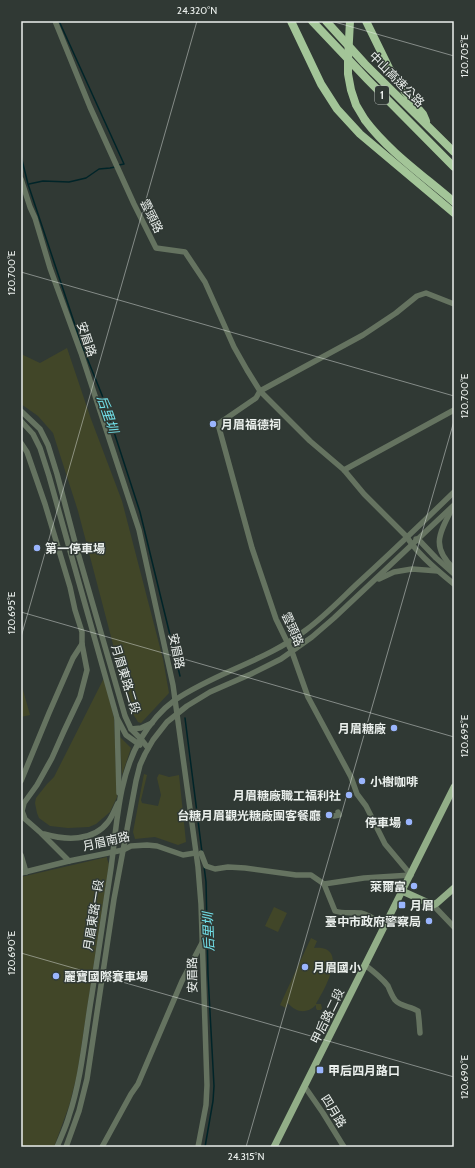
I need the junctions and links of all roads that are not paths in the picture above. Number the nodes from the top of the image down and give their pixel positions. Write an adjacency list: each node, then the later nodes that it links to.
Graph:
1 (55, 21): 14 (street, 雲頭路)
2 (291, 21): 12 (highway)
3 (312, 21): 9 (highway, 中山高速公路 / 1)
4 (326, 21): 7 (highway, 中山高速公路 / 1)
5 (350, 21): 11 (highway, bridge)
6 (366, 21): 7 (highway)
7 (429, 127): 8 (highway, 中山高速公路 / 1)
8 (454, 152)
9 (454, 167)
10 (21, 178): 33 (street, 安眉路)
11 (454, 202)
12 (454, 213)
13 (454, 304): 14 (street, 雲頭路)
14 (260, 391): 19 (street, 雲頭路); 31 (street, 雲頭路)
15 (454, 410): 19 (street)
16 (21, 411): 37 (street, 月眉東路二段)
17 (21, 421): 35 (street, 月眉東路二段)
18 (21, 443): 30 (street)
19 (344, 470): 22 (street, 雲頭路)
20 (454, 492): 22 (street, 月眉東路一段)
21 (453, 506): 23 (street, 月眉東路一段); 25 (street)
22 (407, 537): 23 (street); 24 (street, 雲頭路); 31 (street, 月眉東路一段)
23 (418, 539): 24 (street, 月眉東路一段); 27 (street)
24 (411, 545): 26 (street, 雲頭路); 28 (street, 月眉東路一段)
25 (454, 569)
26 (438, 571): 28 (street); 29 (street, 雲頭路)
27 (454, 574)
28 (375, 580): 32 (street, 月眉東路一段)
29 (454, 584)
30 (82, 644): 40 (street); 43 (street)
31 (287, 644): 32 (street, 雲頭路); 33 (street, 月眉東路一段)
32 (292, 652): 34 (street, 月眉東路一段); 50 (street, 雲頭路)
33 (175, 700): 34 (street, 安眉路); 36 (street, 月眉東路一段)
34 (177, 713): 39 (street, 月眉東路一段); 46 (street, 安眉路)
35 (117, 718): 38 (street, 月眉東路二段); 42 (street)
36 (152, 723): 37 (street); 38 (street, 月眉東路一段)
37 (131, 729): 38 (street, 月眉東路二段)
38 (139, 742): 39 (street, 月眉東路二段); 42 (street, 月眉東路一段)
39 (148, 748): 44 (street, 月眉東路一段)
40 (21, 781)
41 (454, 787): 50 (main road, 甲后路二段)
42 (120, 800): 43 (street); 45 (street, 月眉東路一段)
43 (42, 833): 48 (street)
44 (123, 850): 45 (street, 月眉南路); 46 (street, 月眉南路); 62 (street, 月眉東路一段)
45 (113, 852): 48 (street, 月眉南路); 61 (street, 月眉東路一段)
46 (198, 853): 51 (street); 57 (street, 安眉路)
47 (21, 855): 49 (street)
48 (69, 861): 49 (street, 月眉南路)
49 (23, 873)
50 (411, 875): 51 (street); 53 (main road, 甲后路二段)
51 (324, 884): 55 (street)
52 (454, 888): 54 (main road)
53 (402, 891): 54 (main road); 55 (main road, 甲后路二段)
54 (433, 905): 56 (street)
55 (385, 926): 58 (main road, 甲后路二段)
56 (454, 927)
57 (202, 941): 63 (street); 64 (street, 安眉路)
58 (365, 964): 59 (street); 60 (main road, 甲后路二段)
59 (420, 1033)
60 (305, 1087): 65 (main road, 甲后路二段); 66 (street, 四月路)
61 (57, 1147)
62 (66, 1147)
63 (102, 1147)
64 (198, 1147)
65 (274, 1147)
66 (344, 1147)

